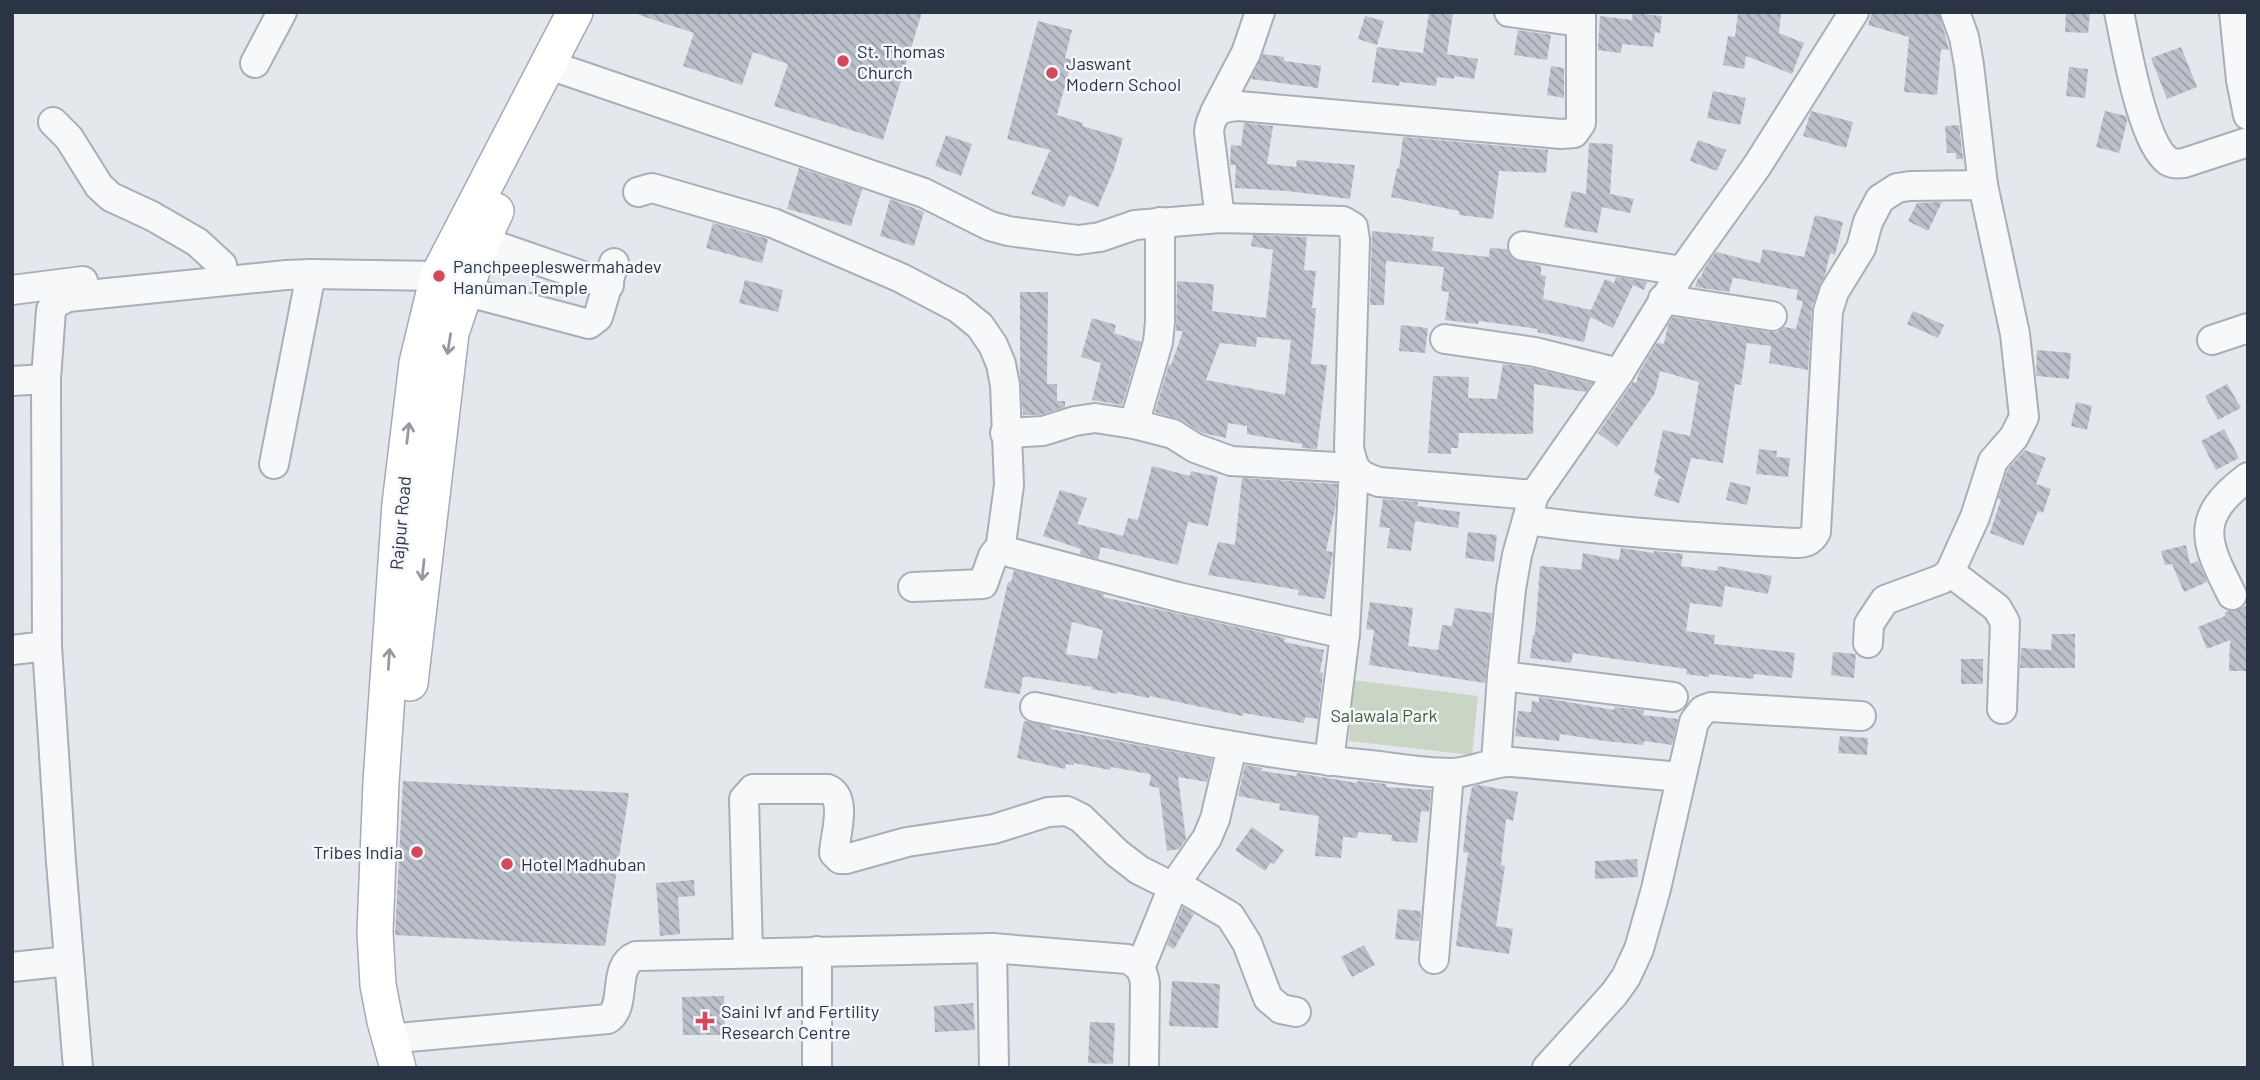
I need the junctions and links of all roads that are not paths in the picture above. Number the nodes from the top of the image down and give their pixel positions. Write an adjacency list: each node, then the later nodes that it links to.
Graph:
1 (282, 12): 11 (street)
2 (575, 12): 25 (main road, Rajpur Road)
3 (592, 12): 12 (main road, Rajpur Road)
4 (1260, 12): 13 (street)
5 (1509, 12): 10 (street)
6 (1854, 12): 23 (street)
7 (1955, 12): 16 (street)
8 (2119, 12): 15 (street)
9 (2234, 12): 15 (street)
10 (1580, 17): 13 (street)
11 (255, 62)
12 (564, 70): 19 (street); 20 (main road, Rajpur Road)
13 (1215, 112): 18 (street)
14 (53, 122): 22 (street)
15 (2247, 138)
16 (1983, 185): 40 (street); 42 (street)
17 (638, 192): 36 (street)
18 (1220, 218): 19 (street); 38 (street)
19 (1160, 222): 35 (street)
20 (482, 242): 25 (main road, Rajpur Road); 25 (street)
21 (1523, 246): 23 (street)
22 (222, 265): 24 (street); 26 (street)
23 (1682, 271): 27 (street)
24 (298, 274): 25 (street); 33 (street); 37 (street)
25 (451, 284): 68 (main road, Rajpur Road)
26 (12, 290)
27 (1663, 299): 28 (street); 32 (street)
28 (1772, 316)
29 (2248, 328): 31 (street)
30 (1445, 338): 32 (street)
31 (2212, 341)
32 (1619, 373): 40 (street)
33 (46, 379): 34 (street); 47 (street)
34 (12, 381)
35 (1134, 424): 36 (street); 38 (street)
36 (1005, 433): 41 (street)
37 (274, 464)
38 (1354, 468): 40 (street); 45 (street)
39 (2248, 477): 44 (street)
40 (1530, 507): 49 (street)
41 (1000, 551): 43 (street); 45 (street)
42 (1950, 572): 46 (street); 52 (street)
43 (913, 587)
44 (2232, 595)
45 (1345, 634): 55 (street)
46 (1868, 643)
47 (47, 646): 48 (street); 64 (street)
48 (12, 650)
49 (1502, 676): 50 (street); 56 (street)
50 (1673, 696)
51 (1035, 707): 54 (street)
52 (2003, 709)
53 (1861, 716): 58 (street)
54 (1232, 747): 55 (street); 59 (street)
55 (1329, 761): 57 (street)
56 (1496, 763): 57 (street); 58 (street)
57 (1449, 773): 63 (street)
58 (1681, 776): 73 (street)
59 (1173, 887): 62 (street); 66 (street); 67 (street)
60 (992, 948): 61 (street); 66 (street); 71 (street)
61 (817, 951): 62 (street); 70 (street)
62 (748, 952): 68 (street)
63 (1434, 959)
64 (69, 961): 65 (street); 69 (street)
65 (12, 967)
66 (1140, 968): 72 (street)
67 (1296, 1012)
68 (408, 1057)
69 (78, 1068)
70 (817, 1068)
71 (994, 1068)
72 (1144, 1068)
73 (1547, 1068)

